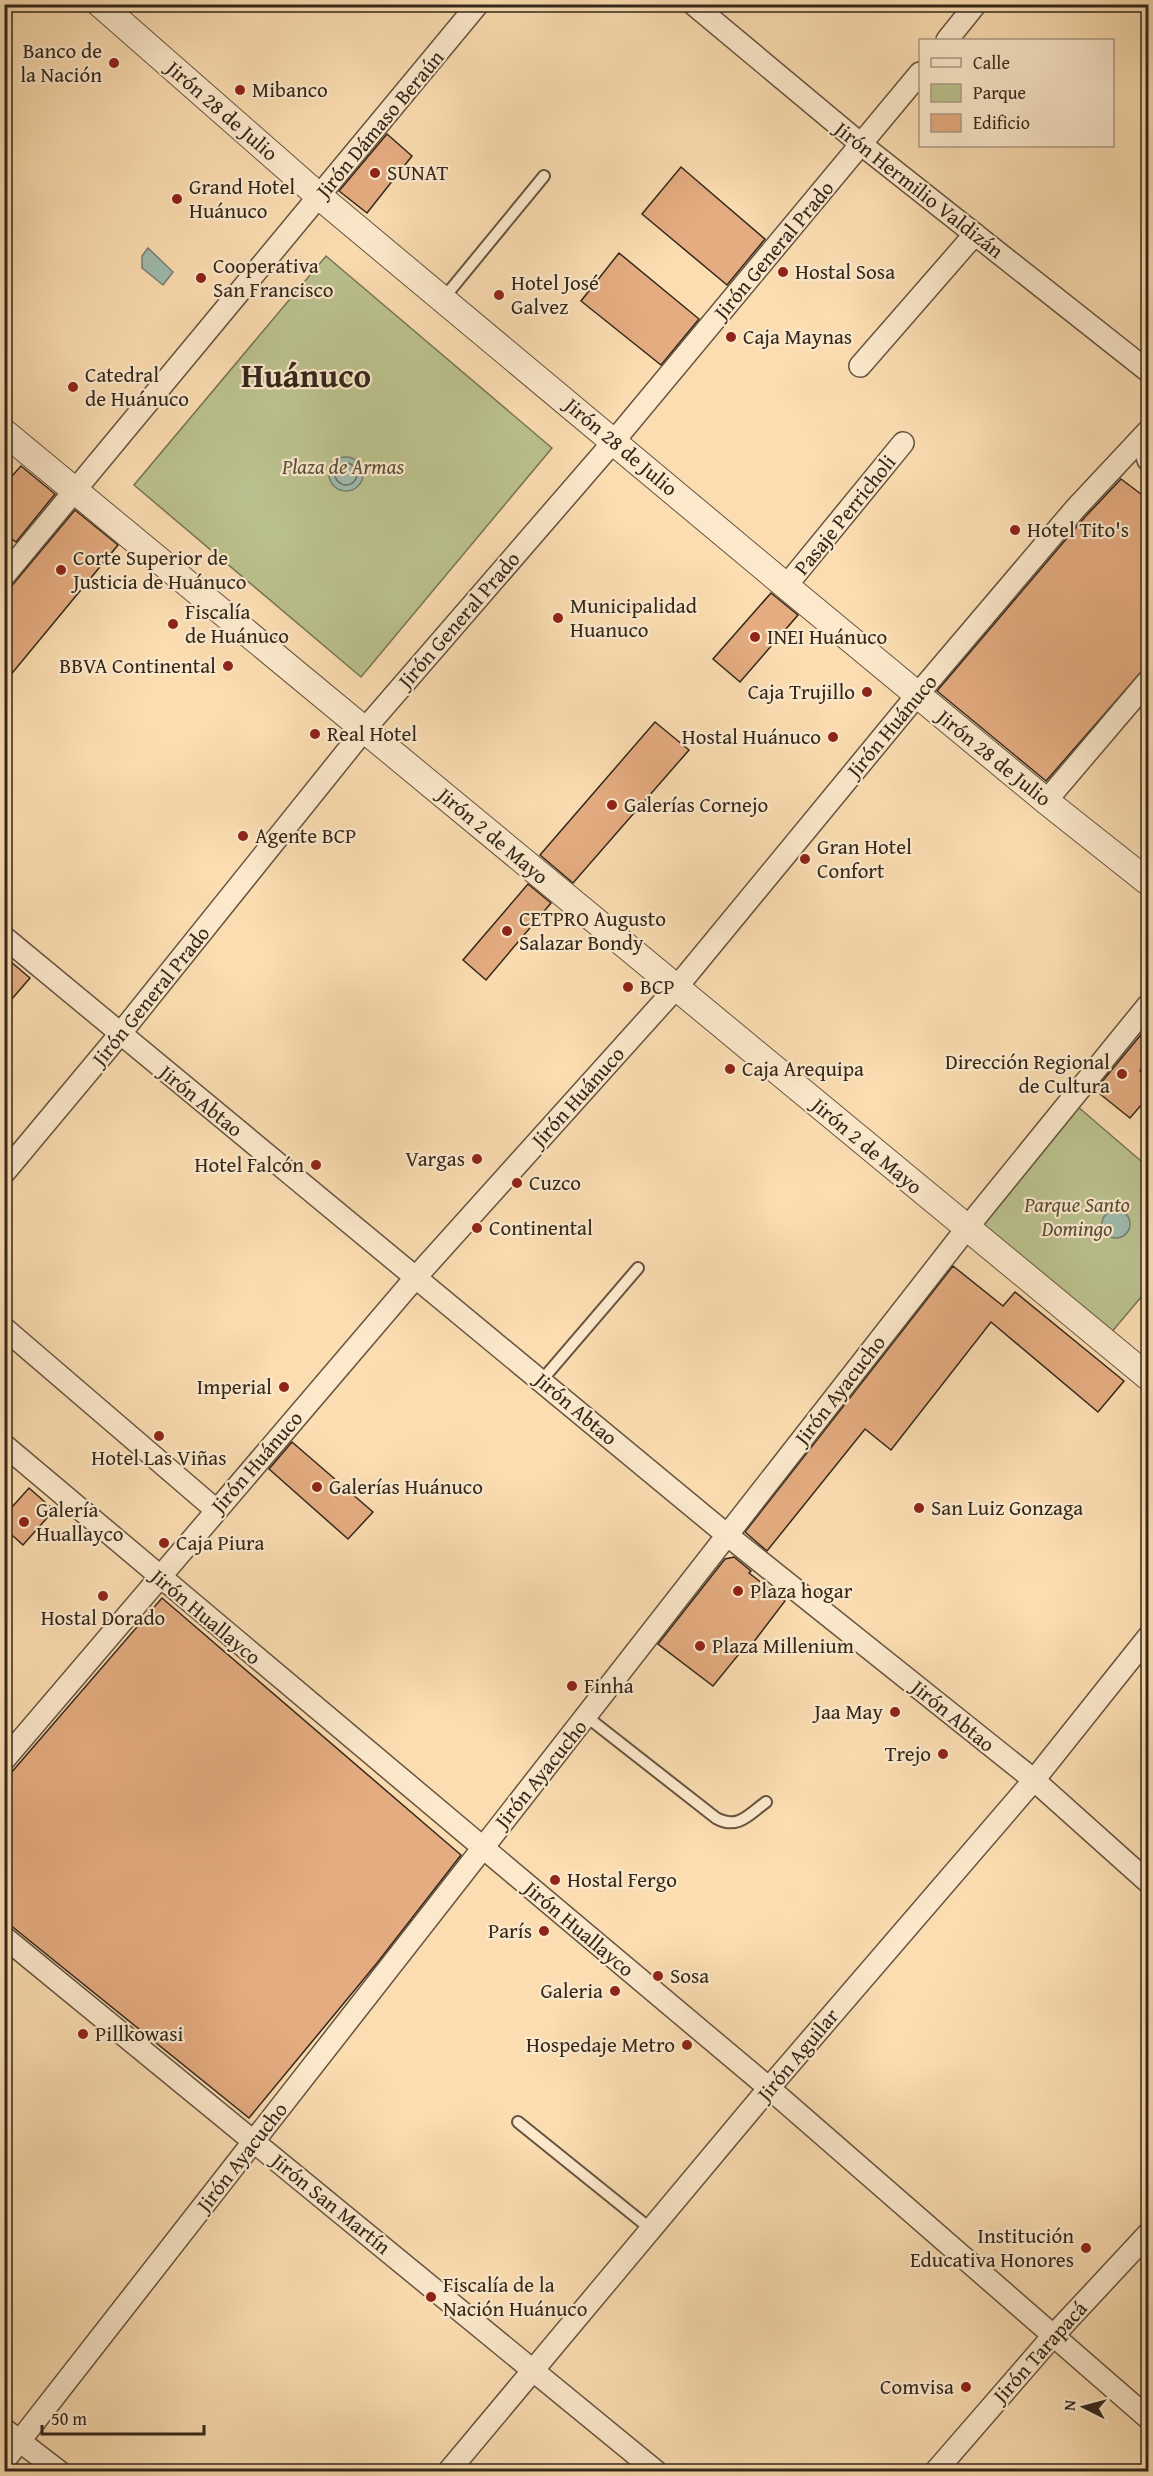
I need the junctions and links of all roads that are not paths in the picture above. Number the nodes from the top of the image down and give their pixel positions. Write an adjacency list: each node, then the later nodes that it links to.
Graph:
1 (100, 4): 9 (street, Jirón 28 de Julio)
2 (478, 4): 9 (street, Jirón Dámaso Beraún)
3 (693, 4): 7 (street, Jirón Hermilio Valdizán)
4 (976, 4): 5 (street)
5 (948, 39)
6 (919, 75): 7 (street, Jirón General Prado)
7 (861, 145): 10 (street, Jirón Hermilio Valdizán); 16 (street, Jirón General Prado)
8 (544, 176): 11 (lane)
9 (320, 196): 11 (street, Jirón 28 de Julio); 19 (street, Jirón Dámaso Beraún)
10 (975, 234): 12 (street); 13 (street, Jirón Hermilio Valdizán)
11 (443, 299): 16 (street, Jirón 28 de Julio)
12 (860, 366)
13 (1149, 371)
14 (4, 432): 19 (street, Jirón 2 de Mayo)
15 (1149, 433): 18 (street); 23 (street, Jirón Huánuco)
16 (614, 441): 21 (street, Jirón 28 de Julio); 24 (street, Jirón General Prado)
17 (903, 443): 21 (street, Pasaje Perricholi)
18 (1149, 460)
19 (75, 489): 20 (street, Jirón Dámaso Beraún); 24 (street, Jirón 2 de Mayo)
20 (4, 576)
21 (786, 586): 23 (street, Jirón 28 de Julio)
22 (1149, 681): 25 (street)
23 (918, 694): 25 (street, Jirón 28 de Julio); 28 (street, Jirón Huánuco)
24 (364, 730): 28 (street, Jirón 2 de Mayo); 30 (street, Jirón General Prado)
25 (1046, 801): 26 (street, Jirón 28 de Julio)
26 (1149, 882)
27 (4, 937): 30 (street, Jirón Abtao)
28 (676, 988): 32 (street, Jirón 2 de Mayo); 34 (street, Jirón Huánuco)
29 (1149, 1005): 32 (street, Jirón Ayacucho)
30 (120, 1034): 31 (street, Jirón General Prado); 34 (street, Jirón Abtao)
31 (4, 1173)
32 (967, 1228): 36 (street, Jirón 2 de Mayo); 40 (street, Jirón Ayacucho)
33 (638, 1268): 37 (lane)
34 (416, 1277): 37 (street, Jirón Abtao); 39 (street, Jirón Huánuco)
35 (4, 1328): 39 (street)
36 (1149, 1377)
37 (542, 1380): 40 (street, Jirón Abtao)
38 (4, 1445): 41 (street, Jirón Huallayco)
39 (216, 1510): 41 (street, Jirón Huánuco)
40 (727, 1535): 43 (street, Jirón Ayacucho); 45 (street, Jirón Abtao)
41 (159, 1577): 44 (street, Jirón Huánuco); 47 (street, Jirón Huallayco)
42 (1149, 1637): 45 (street, Jirón Aguilar)
43 (587, 1717): 46 (lane); 47 (street, Jirón Ayacucho)
44 (4, 1760)
45 (1034, 1780): 48 (street, Jirón Abtao); 50 (street, Jirón Aguilar)
46 (766, 1802)
47 (482, 1848): 50 (street, Jirón Huallayco); 52 (street, Jirón Ayacucho)
48 (1149, 1882)
49 (4, 1937): 52 (street, Jirón San Martín)
50 (769, 2088): 53 (street, Jirón Aguilar); 55 (street, Jirón Huallayco)
51 (518, 2122): 53 (lane)
52 (254, 2141): 56 (street, Jirón San Martín); 59 (street, Jirón Ayacucho)
53 (652, 2229): 56 (street, Jirón Aguilar)
54 (1149, 2234): 55 (street, Jirón Tarapacá)
55 (1053, 2337): 57 (street, Jirón Huallayco); 64 (street, Jirón Tarapacá)
56 (535, 2369): 62 (street, Jirón Aguilar); 63 (street, Jirón San Martín)
57 (1149, 2418)
58 (4, 2429): 59 (street)
59 (21, 2442): 60 (street, Jirón Ayacucho); 61 (street)
60 (4, 2461)
61 (60, 2472)
62 (448, 2472)
63 (657, 2472)
64 (935, 2472)

